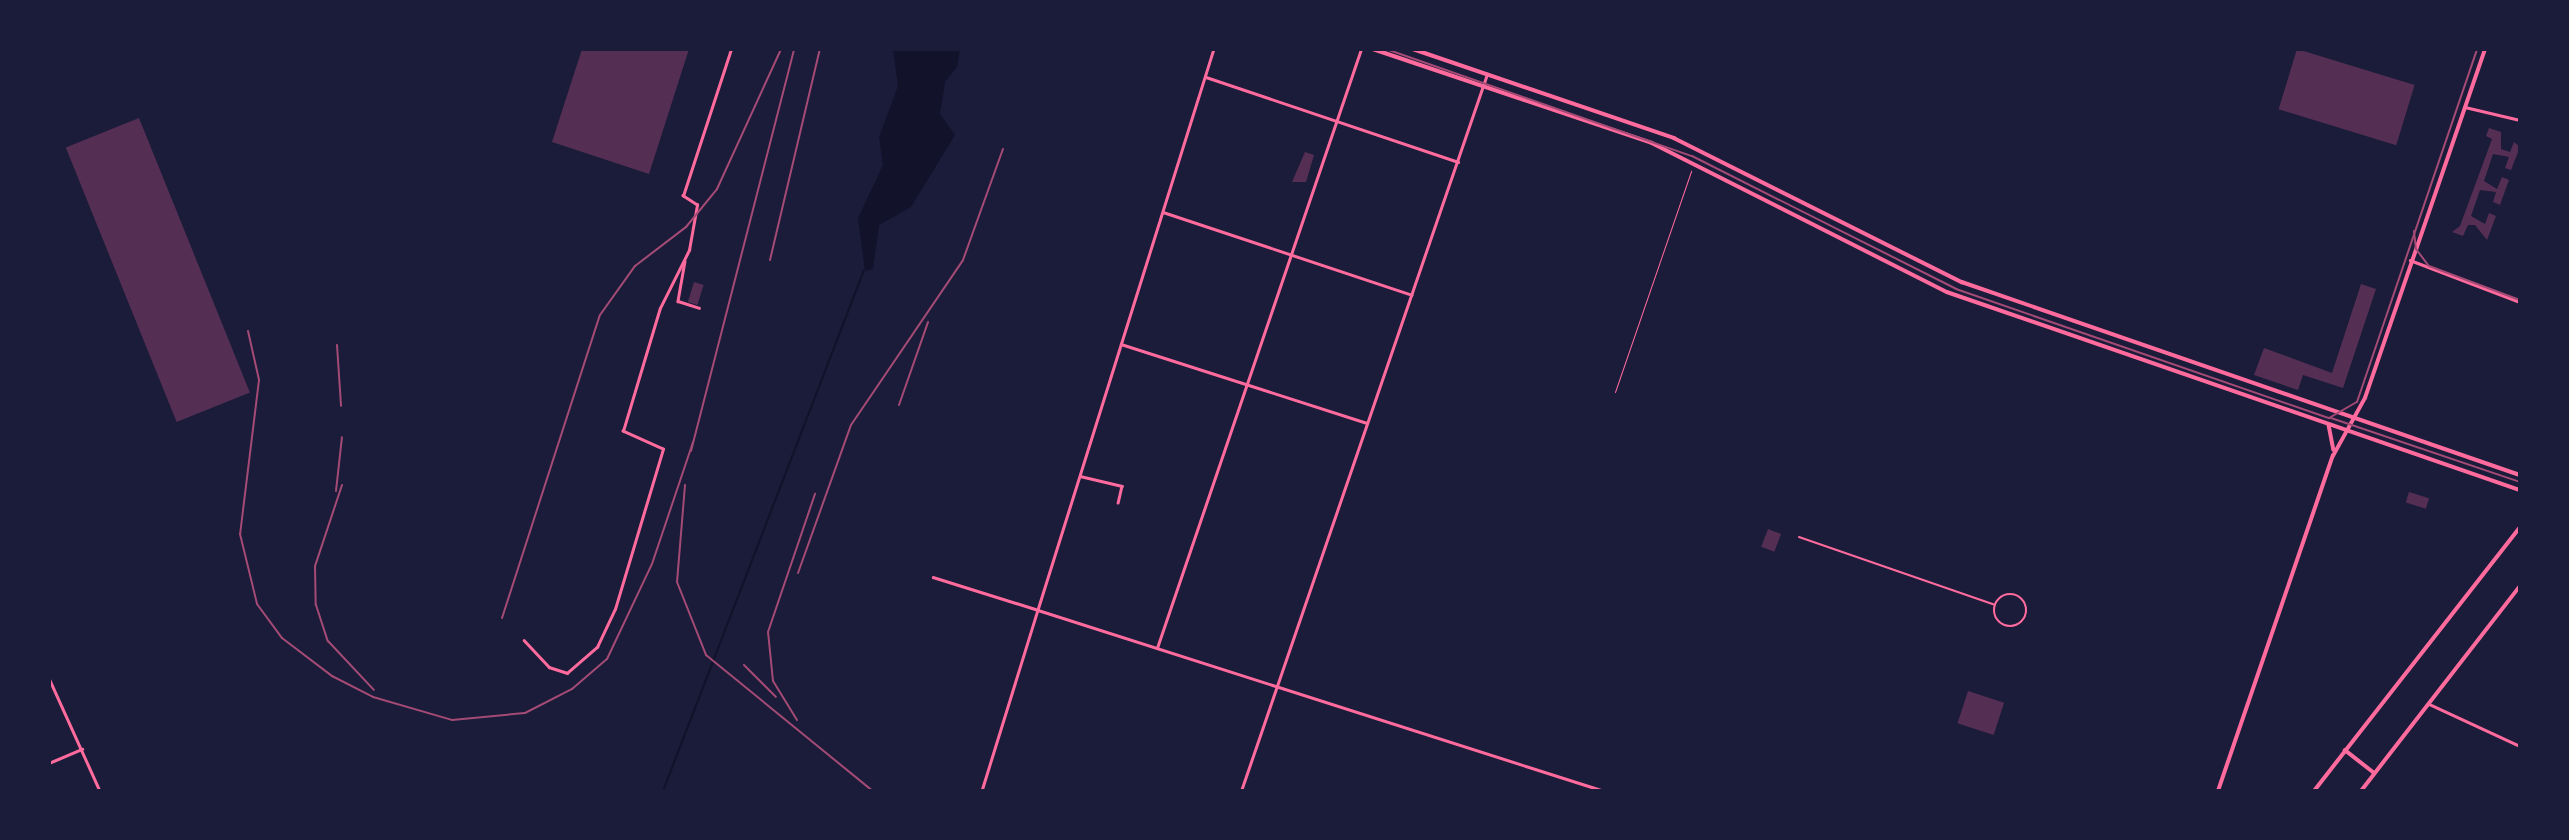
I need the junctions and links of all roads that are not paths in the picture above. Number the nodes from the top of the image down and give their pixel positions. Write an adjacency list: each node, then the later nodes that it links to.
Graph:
1 (731, 49): 16 (street)
2 (1214, 49): 8 (street)
3 (1361, 49): 12 (street)
4 (1373, 49): 9 (main road)
5 (1413, 49): 7 (main road)
6 (2485, 49): 10 (main road)
7 (1487, 74): 9 (street); 23 (main road)
8 (1206, 77): 12 (street); 14 (street)
9 (1482, 87): 13 (street); 25 (main road)
10 (2465, 107): 11 (street); 17 (main road)
11 (2520, 120)
12 (1336, 122): 13 (street); 15 (street)
13 (1458, 162): 18 (street)
14 (1163, 212): 15 (street); 21 (street)
15 (1290, 257): 18 (street); 22 (street)
16 (685, 258): 20 (street); 38 (street)
17 (2410, 260): 19 (street); 23 (main road)
18 (1412, 295): 24 (street)
19 (2520, 302)
20 (699, 308)
21 (1121, 344): 22 (street); 29 (street)
22 (1247, 384): 24 (street); 39 (street)
23 (2356, 419): 26 (main road); 28 (main road)
24 (1367, 423): 41 (street)
25 (2327, 423): 26 (main road); 27 (main road)
26 (2349, 430): 27 (main road); 30 (main road)
27 (2333, 456): 52 (main road)
28 (2520, 475)
29 (1080, 476): 31 (street); 37 (street)
30 (2520, 490)
31 (1118, 503)
32 (2520, 527): 45 (main road)
33 (1799, 537): 36 (street)
34 (933, 577): 37 (street)
35 (2520, 586): 42 (main road)
36 (1996, 605): 36 (street)
37 (1038, 610): 39 (street); 49 (street)
38 (524, 640)
39 (1157, 648): 41 (street)
40 (49, 679): 44 (street)
41 (1273, 685): 50 (street); 51 (street)
42 (2429, 704): 43 (street); 47 (main road)
43 (2520, 746)
44 (82, 749): 46 (street); 48 (street)
45 (2345, 750): 47 (main road); 53 (main road)
46 (49, 763)
47 (2374, 773): 54 (main road)
48 (100, 791)
49 (982, 791)
50 (1241, 791)
51 (1604, 791)
52 (2218, 791)
53 (2314, 791)
54 (2361, 791)

